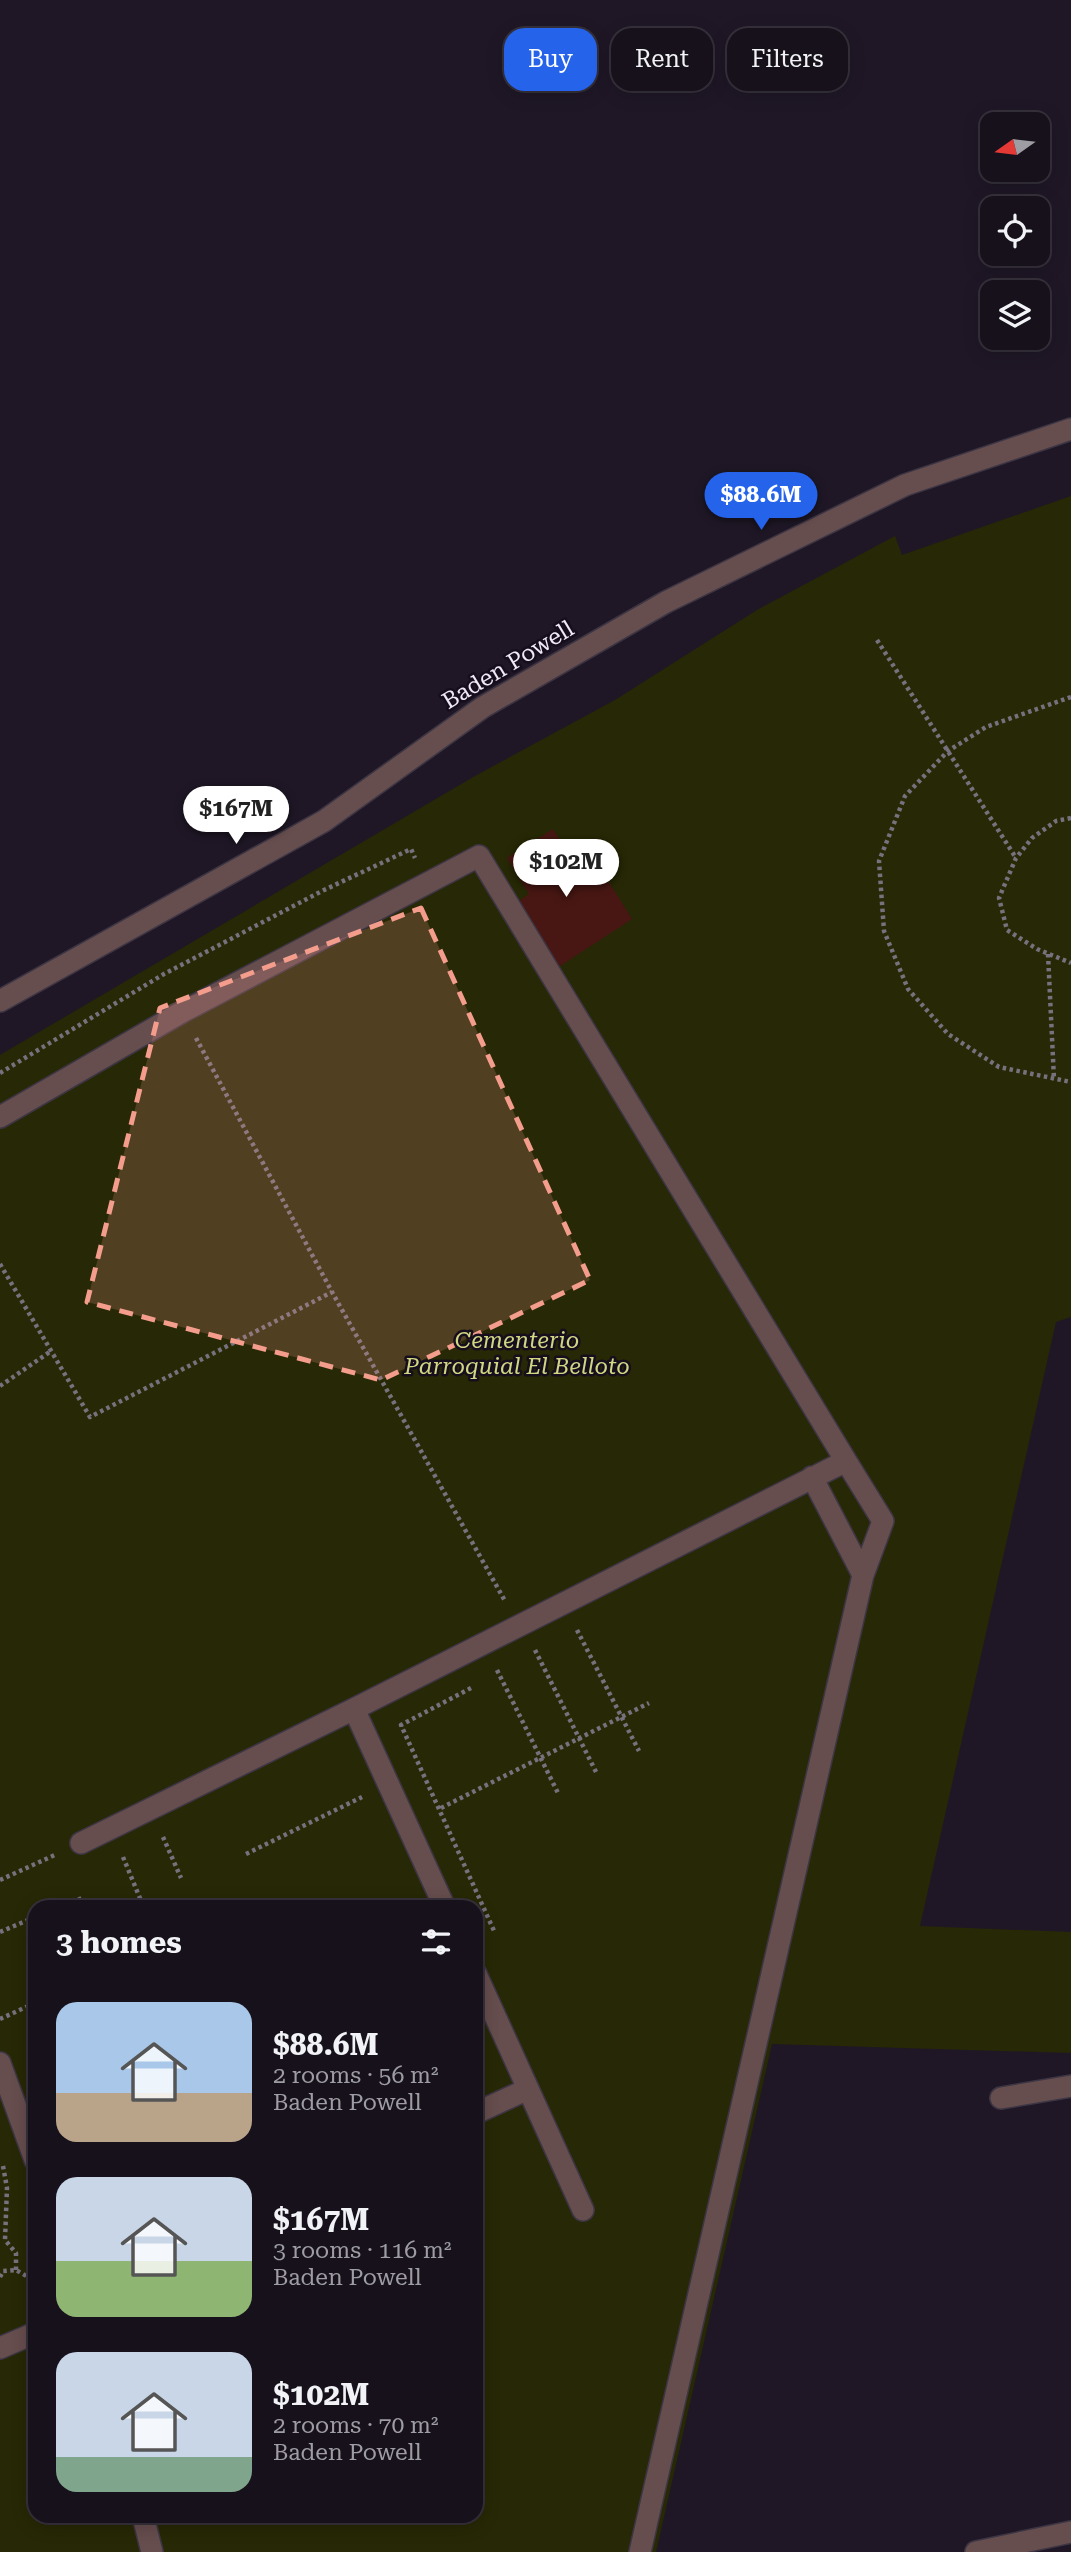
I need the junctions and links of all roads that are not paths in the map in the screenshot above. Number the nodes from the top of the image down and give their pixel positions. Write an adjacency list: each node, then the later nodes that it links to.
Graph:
1 (1071, 429): 2 (street, Baden Powell)
2 (0, 1002)
3 (0, 1117): 4 (street)
4 (846, 1461): 5 (street); 6 (street)
5 (812, 1478): 6 (street); 7 (street)
6 (863, 1575): 23 (street)
7 (354, 1709): 8 (street); 9 (street)
8 (80, 1843)
9 (441, 1900)
10 (483, 1989): 13 (street)
11 (0, 2063): 16 (street)
12 (1071, 2086): 14 (street)
13 (528, 2089): 15 (street); 17 (street)
14 (1001, 2098)
15 (483, 2110)
16 (28, 2141)
17 (583, 2210)
18 (28, 2336): 19 (street)
19 (0, 2348)
20 (145, 2523): 22 (street)
21 (1071, 2532): 24 (street)
22 (152, 2552)
23 (640, 2552)
24 (976, 2552)

